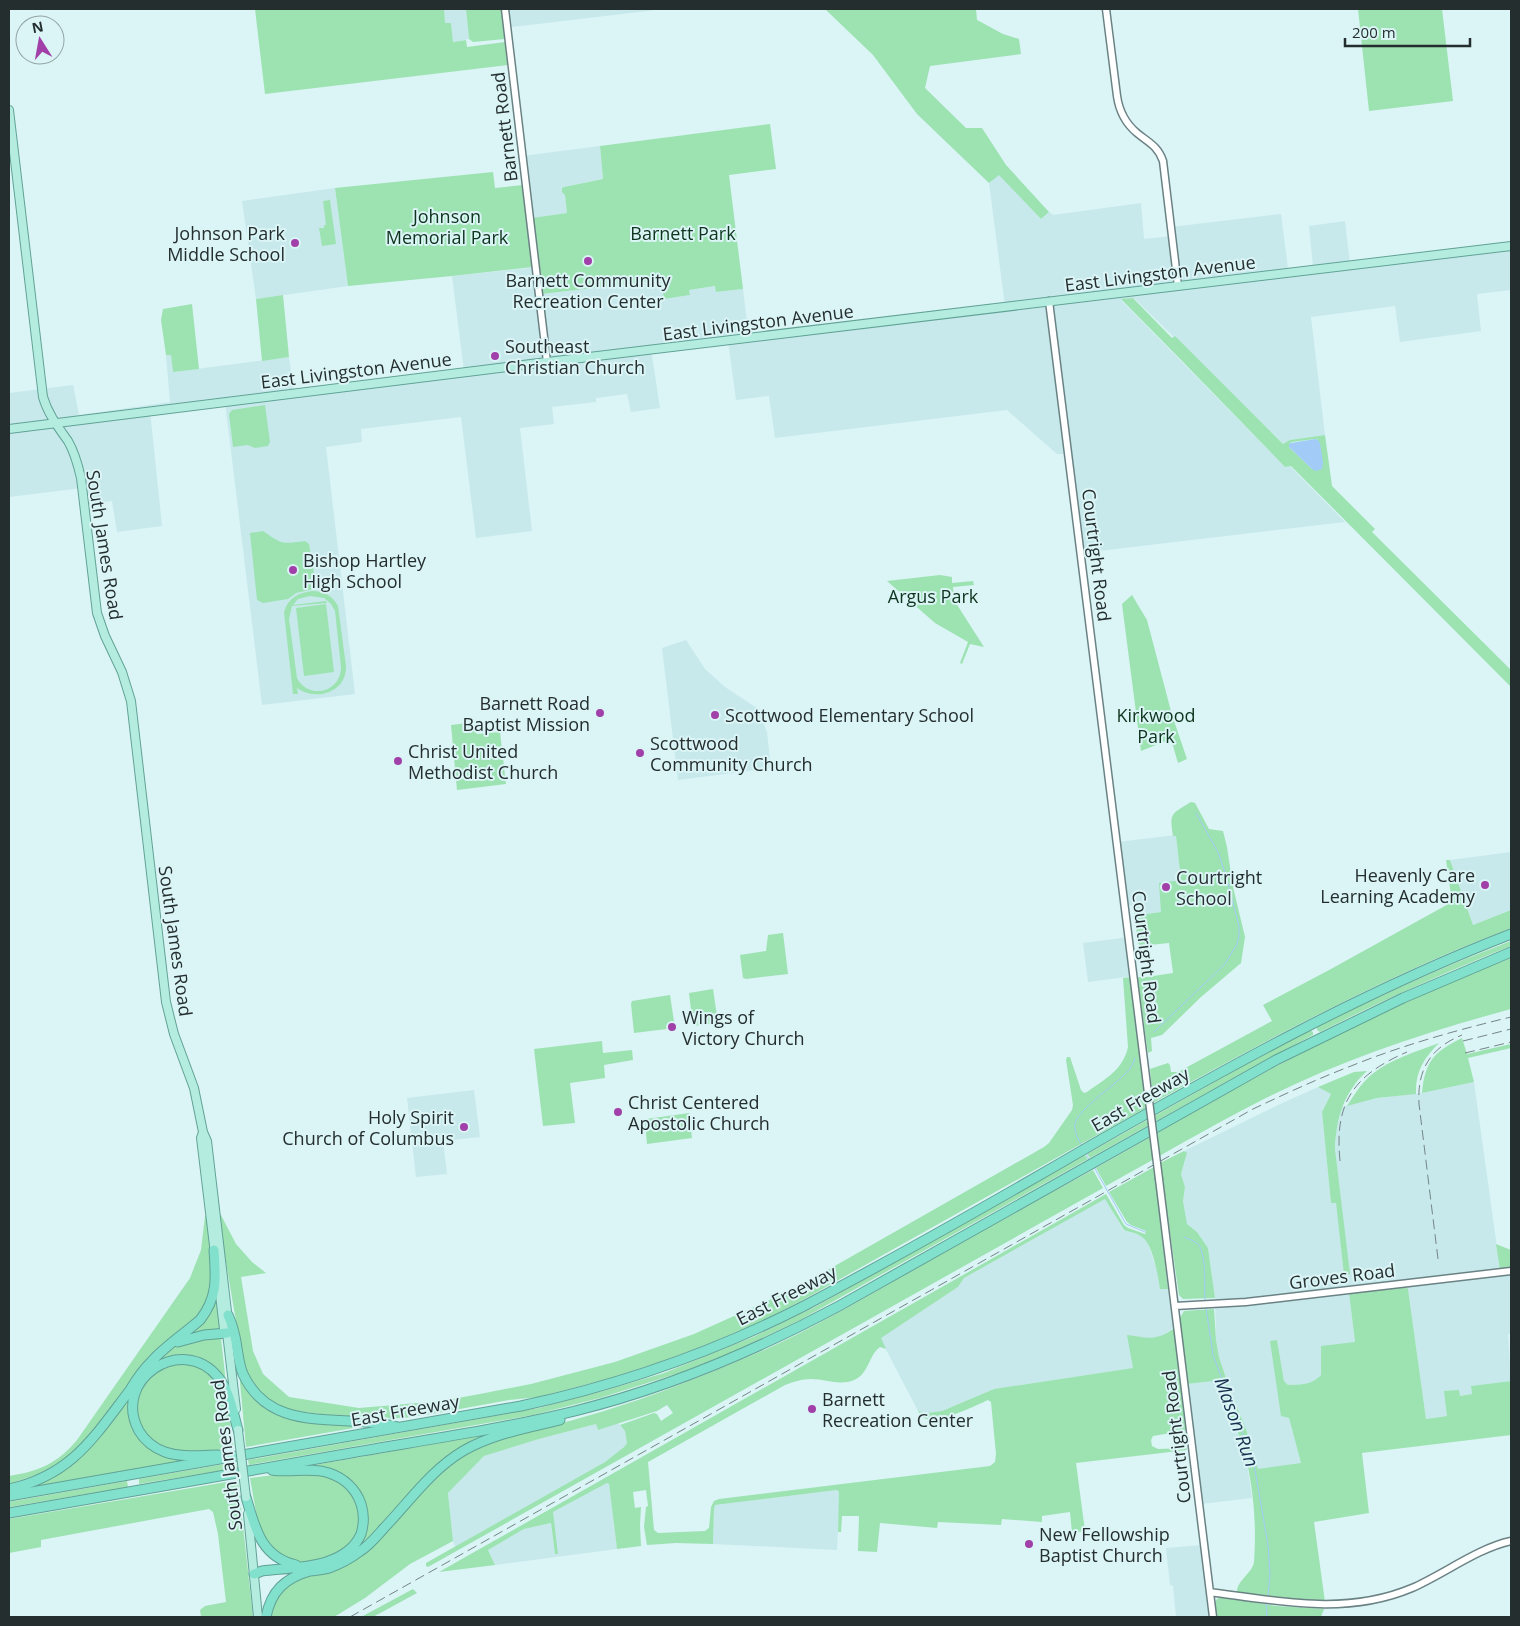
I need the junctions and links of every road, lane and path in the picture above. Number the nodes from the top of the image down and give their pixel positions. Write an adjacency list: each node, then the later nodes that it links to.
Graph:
1 (505, 9): 7 (street, Barnett Road)
2 (1106, 9): 5 (street)
3 (9, 110): 8 (main road, South James Road)
4 (1511, 246): 5 (main road, East Livingston Avenue)
5 (1178, 286): 6 (main road, East Livingston Avenue)
6 (1049, 301): 7 (main road, East Livingston Avenue); 15 (street, Courtright Road, bridge)
7 (547, 362): 8 (main road, East Livingston Avenue)
8 (56, 424): 9 (main road, East Livingston Avenue); 12 (main road, South James Road)
9 (9, 429)
10 (1511, 934): 20 (highway, East Freeway)
11 (1511, 952): 19 (highway, East Freeway)
12 (203, 1132): 13 (main road, South James Road); 16 (main road, South James Road)
13 (214, 1250): 17 (main road, South James Road); 18 (highway)
14 (1511, 1271): 15 (street, Groves Road)
15 (1175, 1306): 32 (street, Courtright Road)
16 (228, 1315): 17 (main road, South James Road); 20 (highway)
17 (227, 1333): 18 (highway); 21 (main road, South James Road)
18 (173, 1344): 24 (highway)
19 (575, 1410): 23 (highway, East Freeway); 30 (highway)
20 (401, 1428): 22 (highway, East Freeway)
21 (238, 1430): 22 (highway); 26 (main road, South James Road, bridge)
22 (230, 1458): 25 (highway, East Freeway)
23 (259, 1469): 27 (highway, East Freeway); 29 (highway)
24 (9, 1489)
25 (9, 1496)
26 (246, 1497): 29 (highway); 31 (main road, South James Road)
27 (9, 1513)
28 (1511, 1541): 32 (street)
29 (301, 1566): 31 (highway)
30 (311, 1571): 31 (highway); 34 (highway)
31 (254, 1574): 33 (main road, South James Road); 34 (main road, South James Road)
32 (1210, 1592): 35 (street, Courtright Road)
33 (258, 1617)
34 (265, 1617)
35 (1213, 1617)

